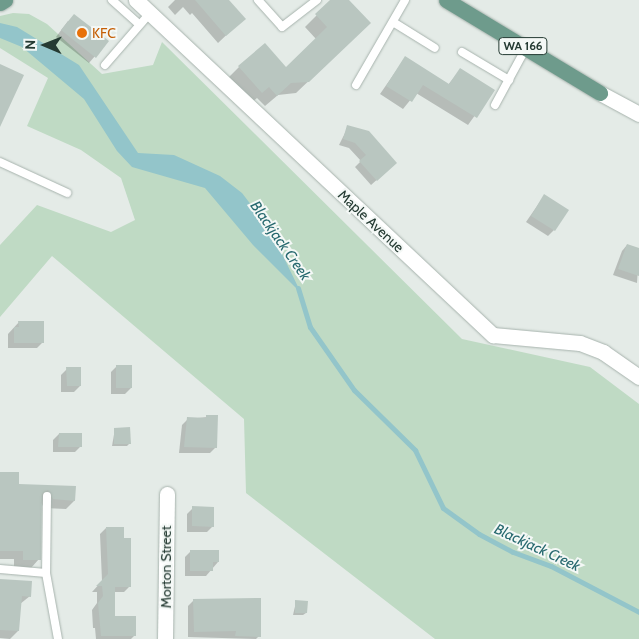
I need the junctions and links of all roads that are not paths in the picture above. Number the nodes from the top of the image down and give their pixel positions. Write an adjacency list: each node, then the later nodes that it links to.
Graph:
1 (5, 0): 8 (main road)
2 (112, 0): 11 (lane)
3 (136, 0): 9 (street, Maple Avenue)
4 (258, 0): 5 (lane)
5 (317, 0)
6 (405, 0): 10 (lane)
7 (446, 0): 13 (main road, WA 166)
8 (0, 3)
9 (150, 13): 11 (lane); 23 (street, Maple Avenue)
10 (392, 22): 12 (lane); 17 (lane)
11 (139, 24): 15 (lane)
12 (435, 48)
13 (526, 48): 16 (lane); 18 (main road, WA 166)
14 (462, 52): 16 (lane)
15 (105, 65)
16 (509, 80): 19 (lane)
17 (356, 85)
18 (600, 93): 20 (street, WA 166)
19 (495, 105)
20 (639, 114)
21 (0, 162): 22 (lane)
22 (67, 193)
23 (639, 377)
24 (167, 494): 29 (street, Morton Street)
25 (47, 496): 27 (lane)
26 (0, 569): 27 (lane)
27 (46, 573): 28 (lane)
28 (58, 639)
29 (166, 639)

